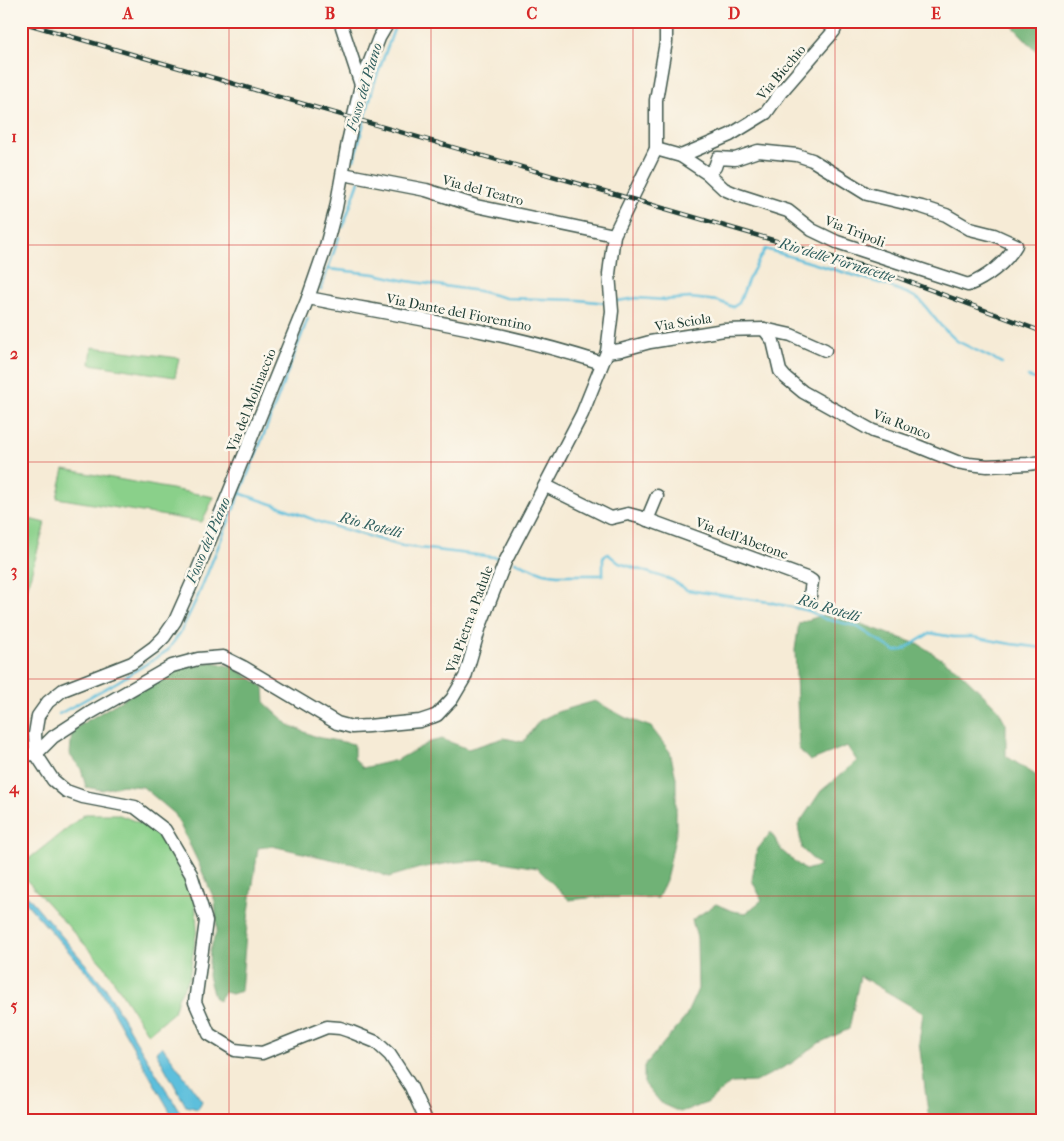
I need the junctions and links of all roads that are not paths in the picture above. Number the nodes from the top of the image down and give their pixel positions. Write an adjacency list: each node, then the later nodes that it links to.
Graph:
1 (340, 21): 5 (street)
2 (389, 21): 6 (street, Via del Molinaccio)
3 (666, 21): 9 (street, Via Pietra a Padule)
4 (838, 21): 8 (street, Via Bicchio)
5 (350, 50): 6 (street); 7 (street)
6 (374, 54): 7 (street, Via del Molinaccio)
7 (361, 85): 12 (street, Via del Molinaccio)
8 (719, 140): 10 (street, Via Bicchio); 11 (street)
9 (656, 149): 10 (street, Via Tripoli); 14 (street, Via Pietra a Padule)
10 (681, 156): 13 (street, Via Tripoli)
11 (718, 158): 13 (street); 13 (street, Via Tripoli)
12 (343, 174): 14 (street, Via del Teatro); 15 (street, Via del Molinaccio)
13 (708, 174)
14 (614, 235): 18 (street, Via Pietra a Padule)
15 (308, 298): 18 (street, Via Dante del Fiorentino); 24 (street, Via del Molinaccio)
16 (764, 329): 17 (street, Via Sciola); 18 (street, Via Sciola); 19 (street, Via Ronco)
17 (825, 350)
18 (604, 357): 20 (street, Via Pietra a Padule)
19 (1043, 462)
20 (546, 486): 22 (street, Via dell'Abetone); 24 (street, Via Pietra a Padule)
21 (657, 496): 22 (street)
22 (647, 520): 23 (street, Via dell'Abetone)
23 (810, 596)
24 (36, 754): 25 (street); 26 (street)
25 (21, 755)
26 (426, 1120)

